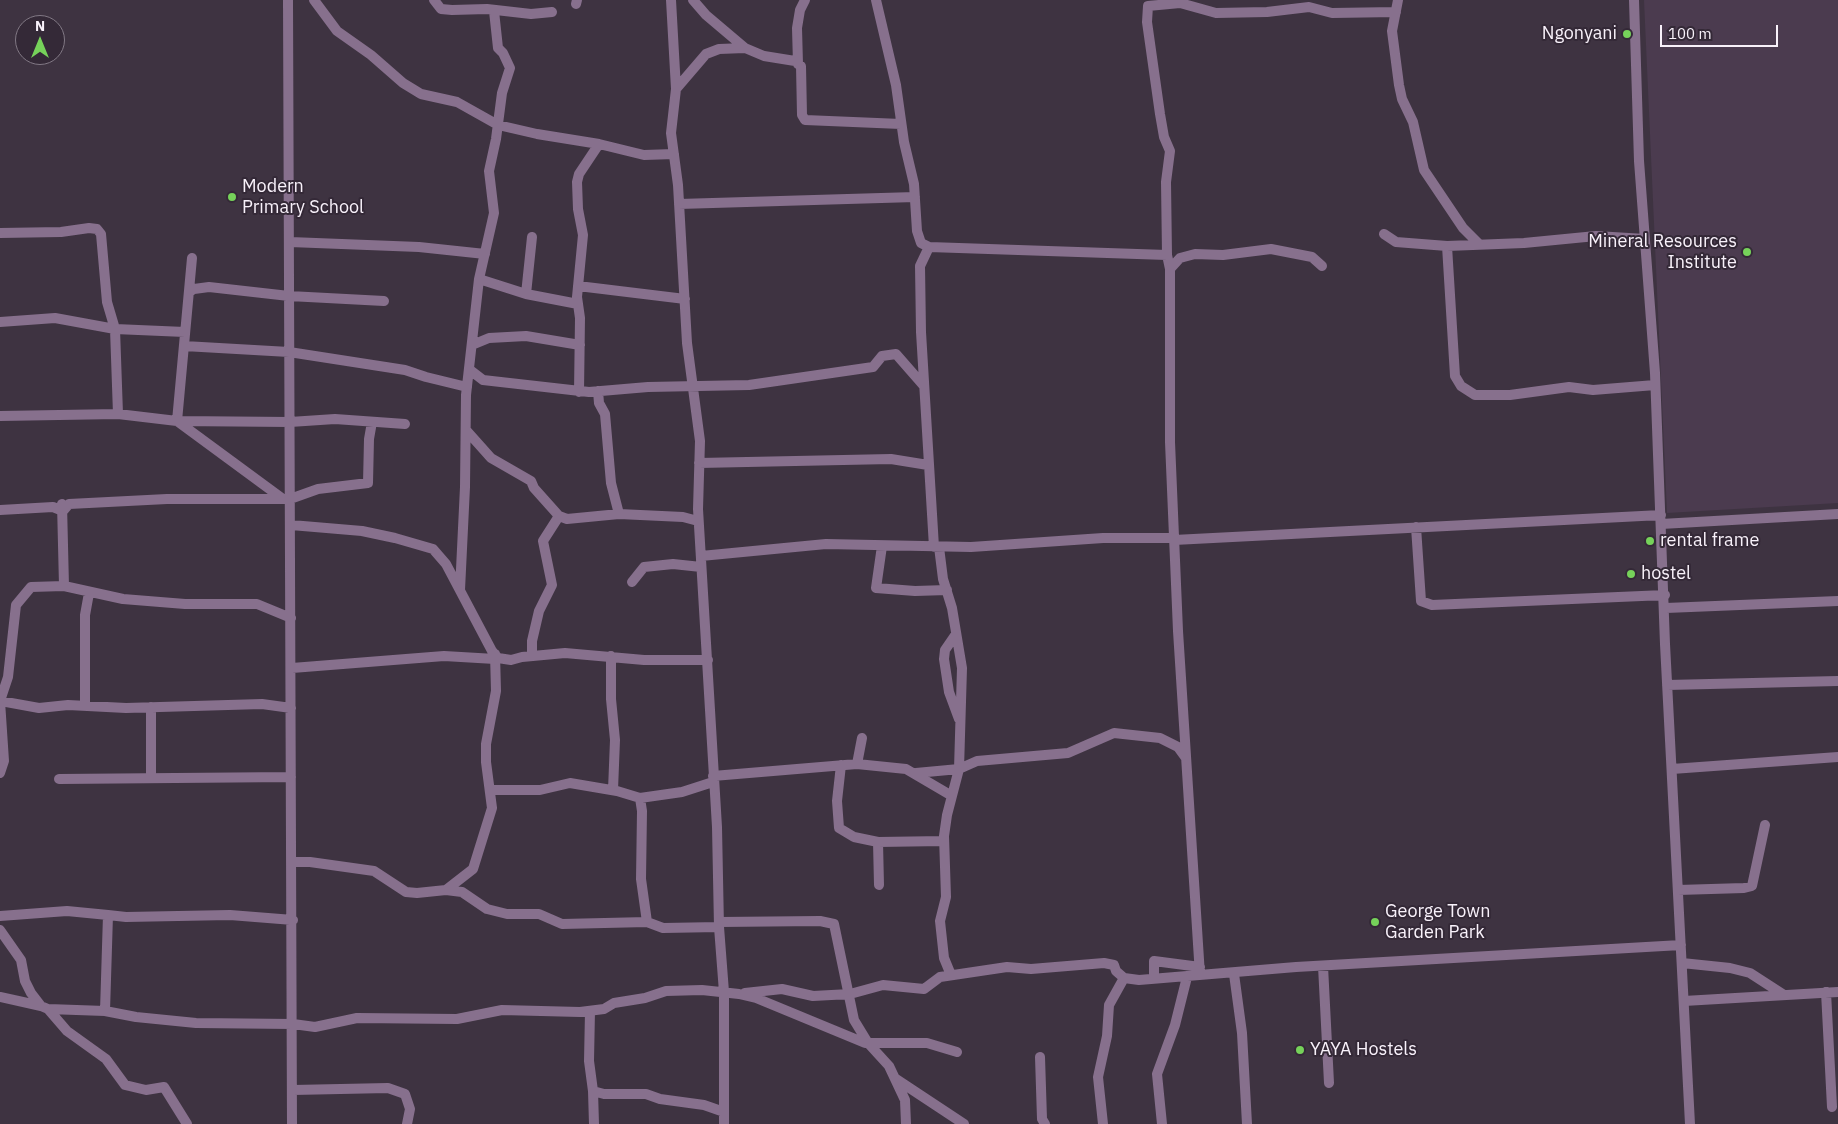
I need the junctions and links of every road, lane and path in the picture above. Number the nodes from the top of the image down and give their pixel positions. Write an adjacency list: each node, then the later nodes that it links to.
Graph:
1 (288, 0): 26 (street)
2 (314, 0): 17 (street)
3 (434, 0): 10 (street)
4 (670, 0): 15 (street)
5 (693, 0): 13 (street)
6 (805, 0): 14 (street)
7 (876, 0): 16 (street)
8 (1398, 0): 12 (street)
9 (1634, 0): 25 (street)
10 (494, 11): 11 (street); 17 (street)
11 (552, 12)
12 (1396, 12): 27 (street); 31 (street)
13 (745, 48): 14 (street); 15 (street)
14 (798, 64): 16 (street)
15 (676, 89): 19 (street)
16 (901, 124): 20 (street)
17 (498, 125): 18 (street); 30 (street)
18 (599, 144): 19 (street); 36 (street)
19 (674, 154): 21 (street)
20 (915, 197): 21 (street); 29 (street)
21 (679, 204): 40 (street)
22 (0, 233): 44 (street)
23 (1384, 234): 28 (street)
24 (532, 237): 38 (street)
25 (1645, 239): 27 (street); 51 (street)
26 (290, 242): 30 (street); 39 (street)
27 (1479, 244): 28 (street)
28 (1447, 246): 51 (street)
29 (929, 247): 31 (street); 52 (street)
30 (485, 254): 35 (street)
31 (1167, 255): 34 (street)
32 (192, 258): 37 (street)
33 (1322, 266): 34 (street)
34 (1170, 270): 76 (street)
35 (479, 280): 38 (street); 46 (street)
36 (578, 286): 40 (street); 42 (street)
37 (188, 292): 39 (street); 45 (street)
38 (526, 294): 42 (street)
39 (289, 296): 41 (street); 49 (street)
40 (685, 299): 54 (street)
41 (384, 301)
42 (578, 304): 47 (street)
43 (0, 322): 44 (street)
44 (115, 329): 45 (street); 57 (street)
45 (185, 332): 48 (street)
46 (472, 345): 47 (street); 50 (street)
47 (580, 345): 56 (street)
48 (184, 346): 49 (street); 59 (street)
49 (288, 352): 53 (street); 60 (street)
50 (470, 370): 53 (street); 56 (street)
51 (1656, 385): 72 (street)
52 (924, 386): 54 (street); 65 (street)
53 (467, 387): 63 (street)
54 (691, 387): 55 (street); 64 (street)
55 (598, 391): 56 (street); 69 (street)
56 (579, 392)
57 (118, 414): 58 (street); 59 (street)
58 (0, 416)
59 (177, 421): 60 (street); 66 (street)
60 (290, 422): 61 (street); 66 (street)
61 (372, 422): 62 (street); 66 (street)
62 (405, 424)
63 (466, 430): 71 (street); 82 (street)
64 (699, 463): 65 (street); 73 (street)
65 (928, 465): 78 (street)
66 (286, 499): 67 (street); 74 (street)
67 (62, 507): 68 (street); 81 (street)
68 (0, 510)
69 (619, 514): 71 (street); 73 (street)
70 (1838, 514): 72 (street)
71 (559, 516): 93 (street)
72 (1661, 519): 75 (street); 85 (street)
73 (698, 521): 79 (street)
74 (291, 526): 82 (street); 88 (street)
75 (1416, 527): 76 (street); 85 (street)
76 (1174, 539): 78 (street); 106 (street)
77 (882, 546): 78 (street); 79 (street); 83 (street)
78 (936, 547): 83 (street)
79 (701, 562): 80 (street); 95 (street)
80 (632, 582)
81 (64, 586): 84 (street); 99 (street)
82 (460, 590): 92 (street)
83 (947, 590): 89 (street)
84 (89, 593): 88 (street); 100 (street)
85 (1665, 595): 87 (street)
86 (1838, 601): 87 (street)
87 (1666, 608): 98 (street)
88 (291, 618): 96 (street)
89 (956, 634): 90 (street); 91 (street)
90 (960, 648): 91 (street); 103 (street)
91 (944, 650): 103 (street)
92 (495, 656): 93 (street); 96 (street); 117 (street)
93 (532, 656): 94 (street)
94 (611, 656): 95 (street); 118 (street)
95 (708, 660): 116 (street)
96 (292, 668): 102 (street)
97 (1838, 681): 98 (street)
98 (1667, 685): 109 (street)
99 (0, 701): 100 (street); 111 (street)
100 (85, 706): 101 (street)
101 (151, 707): 102 (street); 113 (street)
102 (291, 708): 114 (street)
103 (960, 722): 110 (street)
104 (862, 738): 107 (street)
105 (1838, 757): 109 (street)
106 (1186, 759): 110 (street); 137 (street)
107 (858, 764): 108 (street); 112 (street)
108 (841, 765): 116 (street); 122 (street)
109 (1672, 768): 127 (street)
110 (959, 769): 112 (street); 119 (street)
111 (0, 774)
112 (916, 774): 119 (street)
113 (151, 777): 114 (street); 115 (street)
114 (291, 777): 124 (street)
115 (59, 779)
116 (713, 779): 120 (street); 132 (street)
117 (490, 790): 118 (street); 126 (street)
118 (613, 790): 120 (street)
119 (952, 796): 123 (street)
120 (640, 798): 131 (street)
121 (1765, 825): 127 (street)
122 (878, 842): 123 (street); 125 (street)
123 (944, 842): 139 (street)
124 (292, 862): 126 (street); 130 (street)
125 (879, 885)
126 (446, 890): 131 (street)
127 (1678, 890): 134 (street)
128 (108, 915): 129 (street); 130 (street); 152 (street)
129 (0, 916)
130 (293, 920): 154 (street)
131 (647, 922): 132 (street)
132 (720, 925): 143 (street); 147 (street)
133 (0, 930): 151 (street)
134 (1681, 945): 135 (street); 136 (street)
135 (1682, 963): 148 (street); 150 (street)
136 (1323, 966): 138 (street); 159 (street)
137 (1200, 971): 138 (street); 140 (street); 142 (street)
138 (1234, 974): 164 (street)
139 (951, 975): 141 (street); 147 (street)
140 (1154, 977): 141 (street); 142 (street)
141 (1124, 978): 173 (street)
142 (1187, 978): 174 (street)
143 (724, 992): 146 (street); 153 (street); 163 (street)
144 (1826, 992): 145 (street); 148 (street); 162 (street)
145 (1838, 992)
146 (740, 994): 147 (street); 155 (street)
147 (850, 994): 155 (street)
148 (1784, 995): 150 (street)
149 (0, 997): 151 (street)
150 (1684, 1001): 175 (street)
151 (45, 1008): 152 (street); 165 (street)
152 (104, 1011): 154 (street)
153 (590, 1011): 154 (street); 161 (street)
154 (293, 1024): 160 (street)
155 (868, 1043): 156 (street); 158 (street)
156 (956, 1052)
157 (1040, 1057): 172 (street)
158 (894, 1078): 170 (street); 171 (street)
159 (1329, 1083)
160 (293, 1090): 166 (street); 167 (street)
161 (593, 1091): 163 (street); 168 (street)
162 (1832, 1107)
163 (724, 1112): 169 (street)
164 (1248, 1121)
165 (187, 1124)
166 (292, 1124)
167 (407, 1124)
168 (594, 1124)
169 (724, 1124)
170 (906, 1124)
171 (964, 1124)
172 (1045, 1124)
173 (1103, 1124)
174 (1162, 1124)
175 (1690, 1124)

